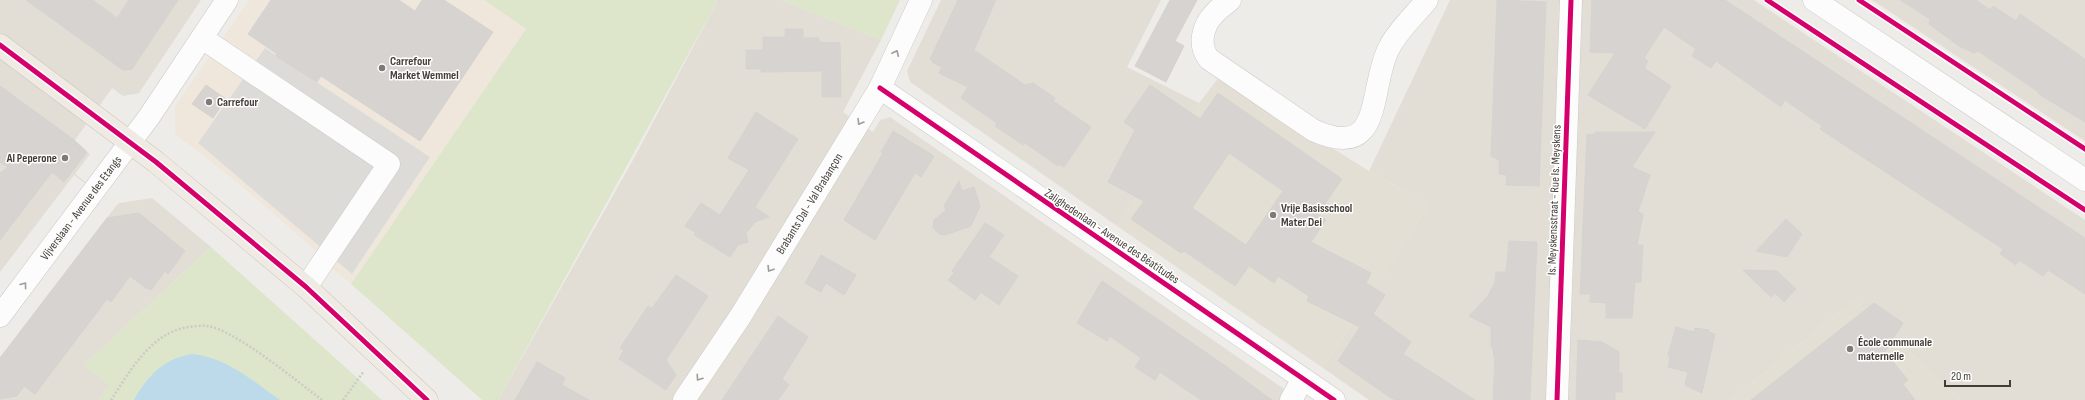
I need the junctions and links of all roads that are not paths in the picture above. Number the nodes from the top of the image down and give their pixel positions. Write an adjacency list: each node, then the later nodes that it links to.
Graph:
1 (227, 0): 9 (street, Vijverslaan - Avenue des Etangs)
2 (921, 0): 11 (street, Brabants Dal - Val Brabançon, one-way to 2)
3 (1230, 0): 6 (street)
4 (1406, 0): 5 (street)
5 (1421, 0)
6 (1427, 0)
7 (1571, 0): 21 (street, Is. Meyskensstraat - Rue Is. Meyskens)
8 (1814, 0): 13 (street)
9 (202, 38): 12 (street, Vijverslaan - Avenue des Etangs); 14 (street)
10 (0, 45): 12 (main road)
11 (880, 88): 16 (street, Zalighedenlaan - Avenue des Béatitudes); 18 (street, Brabants Dal - Val Brabançon, one-way to 18)
12 (130, 144): 14 (main road); 15 (street, Vijverslaan - Avenue des Etangs, one-way to 12)
13 (2085, 180)
14 (306, 287): 17 (main road)
15 (0, 316)
16 (1303, 379): 19 (street); 20 (street, Zalighedenlaan - Avenue des Béatitudes)
17 (427, 400)
18 (684, 400)
19 (1291, 400)
20 (1334, 400)
21 (1557, 400)

